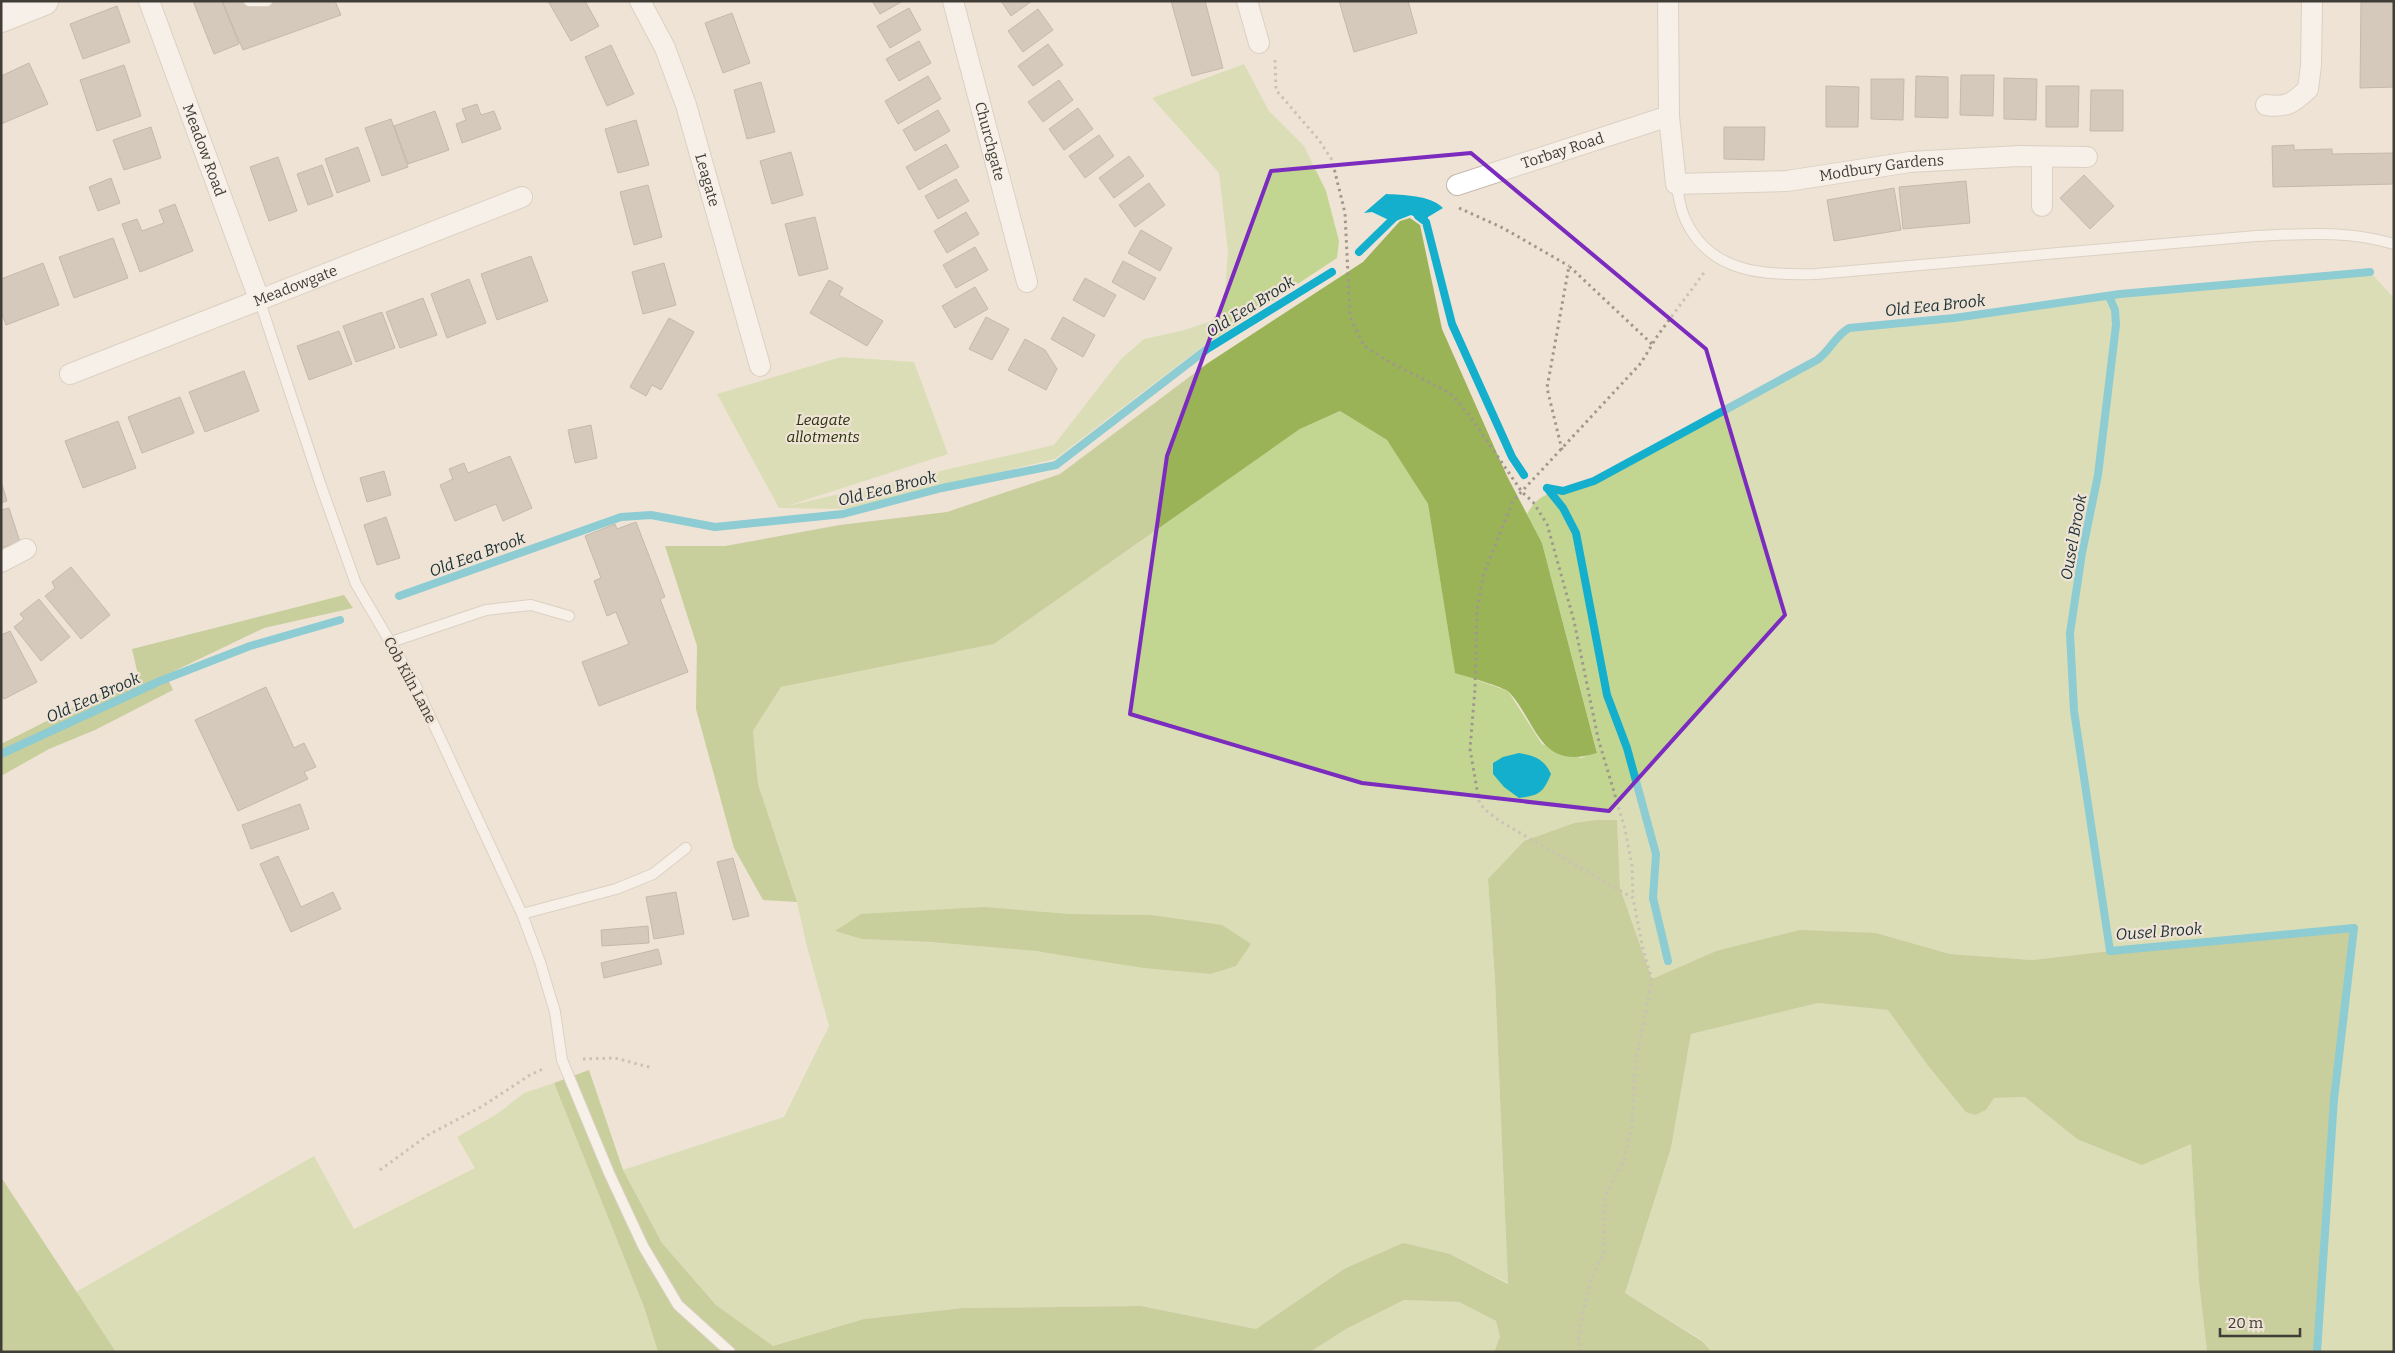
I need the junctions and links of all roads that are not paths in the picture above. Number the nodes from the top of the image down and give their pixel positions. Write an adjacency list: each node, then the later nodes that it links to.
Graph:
1 (149, 1): 22 (street, Meadow Road)
2 (249, 1): 3 (lane)
3 (267, 1)
4 (640, 1): 23 (street, Leagate)
5 (953, 1): 21 (street, Churchgate)
6 (1247, 1): 11 (street)
7 (1668, 1): 13 (street)
8 (2312, 1): 12 (street)
9 (39, 2): 10 (main road)
10 (1, 18)
11 (1258, 44)
12 (2266, 105)
13 (1669, 116): 16 (street); 17 (street, Torbay Road)
14 (2042, 157): 15 (street, Modbury Gardens); 16 (street, Modbury Gardens); 19 (street)
15 (2087, 157)
16 (1676, 184): 20 (lane)
17 (1457, 185)
18 (522, 197): 22 (street, Meadowgate)
19 (2042, 206)
20 (2394, 244)
21 (1027, 282)
22 (259, 299): 24 (street, Meadowgate); 28 (lane, Cob Kiln Lane)
23 (760, 366)
24 (70, 374)
25 (26, 549): 26 (street)
26 (1, 562)
27 (569, 616): 28 (lane)
28 (391, 642): 30 (lane, Cob Kiln Lane)
29 (686, 848): 30 (lane)
30 (522, 914): 31 (lane, Cob Kiln Lane)
31 (730, 1352)

